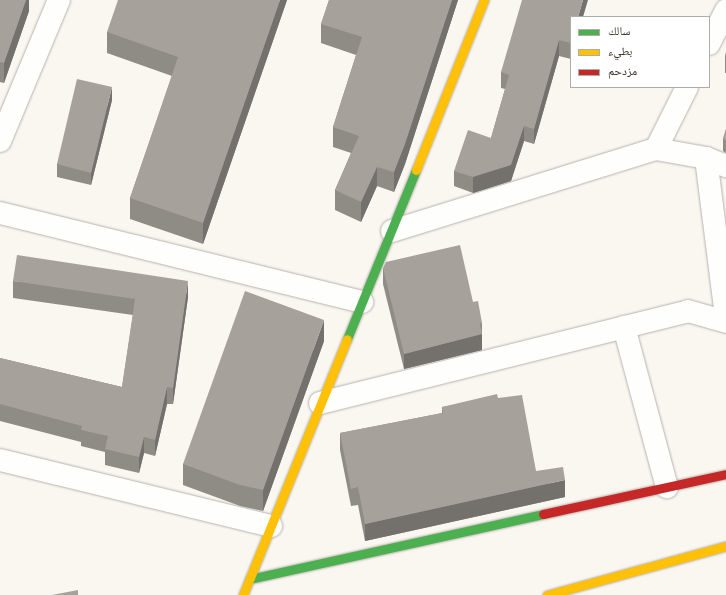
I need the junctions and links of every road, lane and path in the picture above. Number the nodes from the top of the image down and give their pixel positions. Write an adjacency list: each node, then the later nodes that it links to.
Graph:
1 (60, 0): 6 (street)
2 (484, 0): 11 (street)
3 (726, 10): 4 (street)
4 (710, 42)
5 (686, 88): 7 (street)
6 (0, 141)
7 (656, 149): 8 (street); 11 (street)
8 (706, 158): 9 (street); 13 (street)
9 (726, 166)
10 (0, 214): 12 (street)
11 (392, 232): 12 (street)
12 (362, 302): 16 (street)
13 (726, 317)
14 (726, 322): 15 (street)
15 (624, 327): 16 (street); 19 (street)
16 (320, 403): 20 (street)
17 (0, 460): 20 (street)
18 (726, 474): 19 (street)
19 (668, 487): 22 (street)
20 (271, 526): 22 (street)
21 (726, 546): 24 (street)
22 (250, 579): 23 (street)
23 (243, 595)
24 (547, 595)

